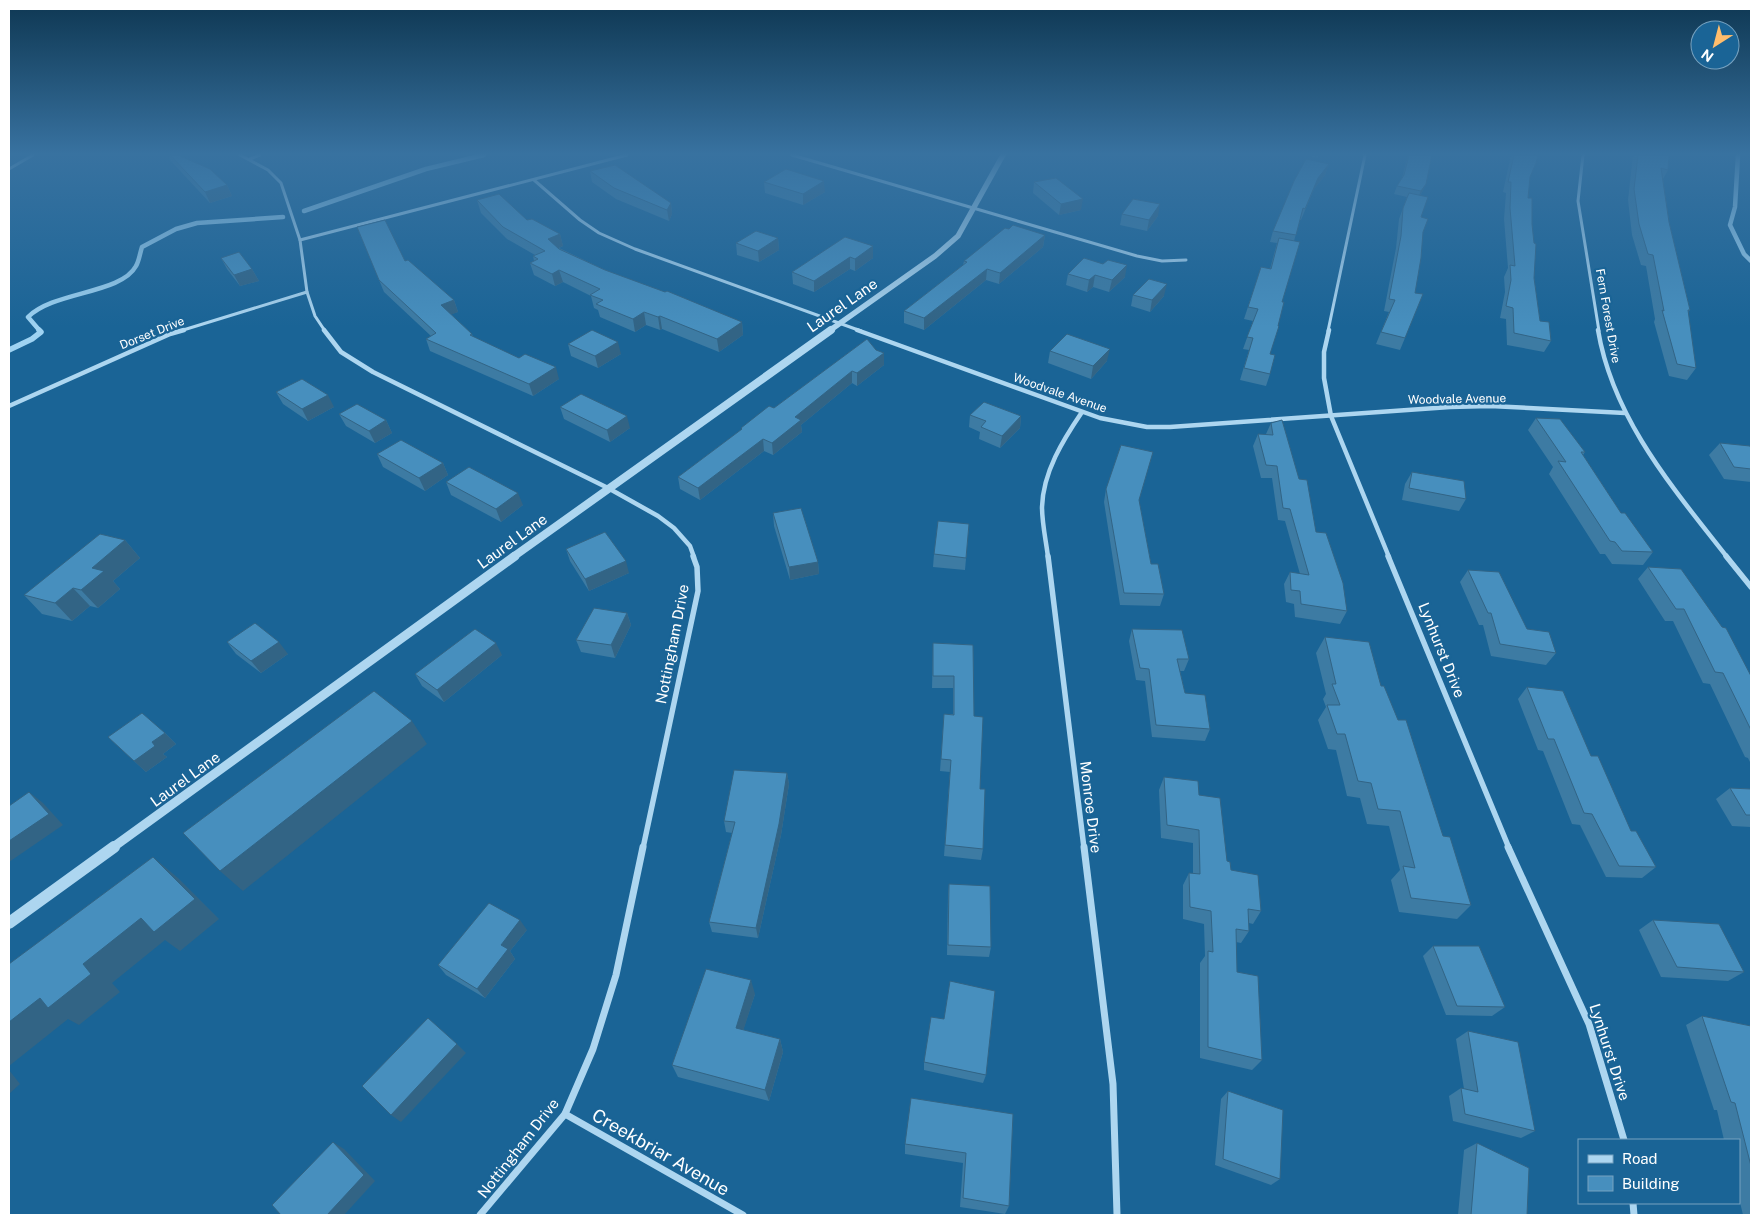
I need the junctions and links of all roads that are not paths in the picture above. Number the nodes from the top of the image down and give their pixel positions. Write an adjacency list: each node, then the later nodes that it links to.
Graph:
1 (291, 212): 8 (street, Nottingham Drive)
2 (409, 212): 8 (street)
3 (571, 212): 11 (street, Woodvale Avenue)
4 (972, 212): 11 (street, Laurel Lane)
5 (988, 212): 9 (street)
6 (1353, 212): 15 (street, Lynhurst Drive)
7 (1580, 212): 14 (street, Fern Forest Drive)
8 (300, 240): 10 (street, Nottingham Drive)
9 (1186, 260)
10 (307, 292): 12 (street, Dorset Drive); 16 (street, Nottingham Drive)
11 (839, 324): 13 (street, Woodvale Avenue); 16 (street, Laurel Lane)
12 (9, 406)
13 (1082, 412): 15 (street, Woodvale Avenue); 23 (street, Monroe Drive)
14 (1625, 413): 15 (street, Woodvale Avenue); 17 (street, Fern Forest Drive)
15 (1332, 416): 20 (street, Lynhurst Drive)
16 (608, 488): 18 (street, Laurel Lane); 19 (street, Nottingham Drive)
17 (1751, 587)
18 (9, 923)
19 (565, 1114): 21 (street, Nottingham Drive); 22 (street, Creekbriar Avenue)
20 (1624, 1139)
21 (480, 1215)
22 (743, 1215)
23 (1117, 1215)

